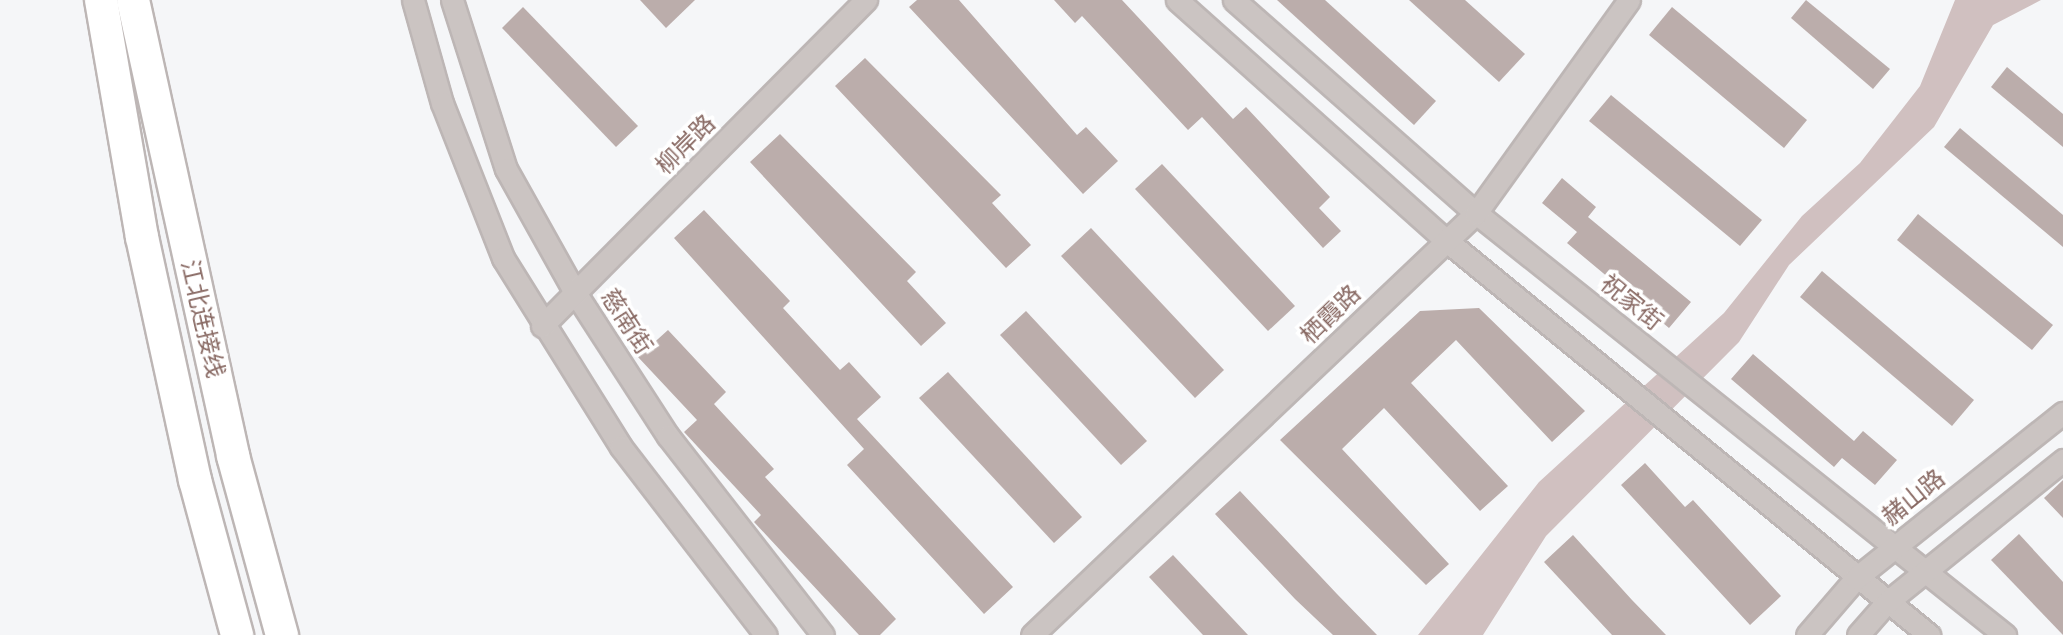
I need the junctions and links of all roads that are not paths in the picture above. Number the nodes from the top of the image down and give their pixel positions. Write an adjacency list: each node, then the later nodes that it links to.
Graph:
1 (101, 0): 19 (highway, 江北连接线)
2 (133, 0): 20 (highway, 江北连接线)
3 (413, 0): 12 (street)
4 (452, 0): 11 (street, 慈南街)
5 (866, 0): 11 (street, 柳岸路)
6 (1177, 0): 10 (street)
7 (1234, 0): 9 (street, 祝家街)
8 (1629, 0): 9 (street, 栖霞路)
9 (1476, 213): 10 (street, 栖霞路); 15 (street, 祝家街)
10 (1447, 241): 17 (street); 23 (street, 栖霞路)
11 (576, 294): 12 (street, 柳岸路); 22 (street, 慈南街)
12 (541, 326): 21 (street)
13 (2063, 413): 15 (street, 赭山路)
14 (2063, 460): 16 (street)
15 (1895, 547): 16 (street, 祝家街); 17 (street, 赭山路)
16 (1925, 573): 18 (street); 27 (street, 祝家街)
17 (1856, 578): 18 (street); 24 (street, 赭山路)
18 (1886, 603): 25 (street); 26 (street)
19 (237, 635)
20 (282, 635)
21 (766, 635)
22 (823, 635)
23 (1032, 635)
24 (1807, 635)
25 (1858, 635)
26 (1929, 635)
27 (2005, 635)

